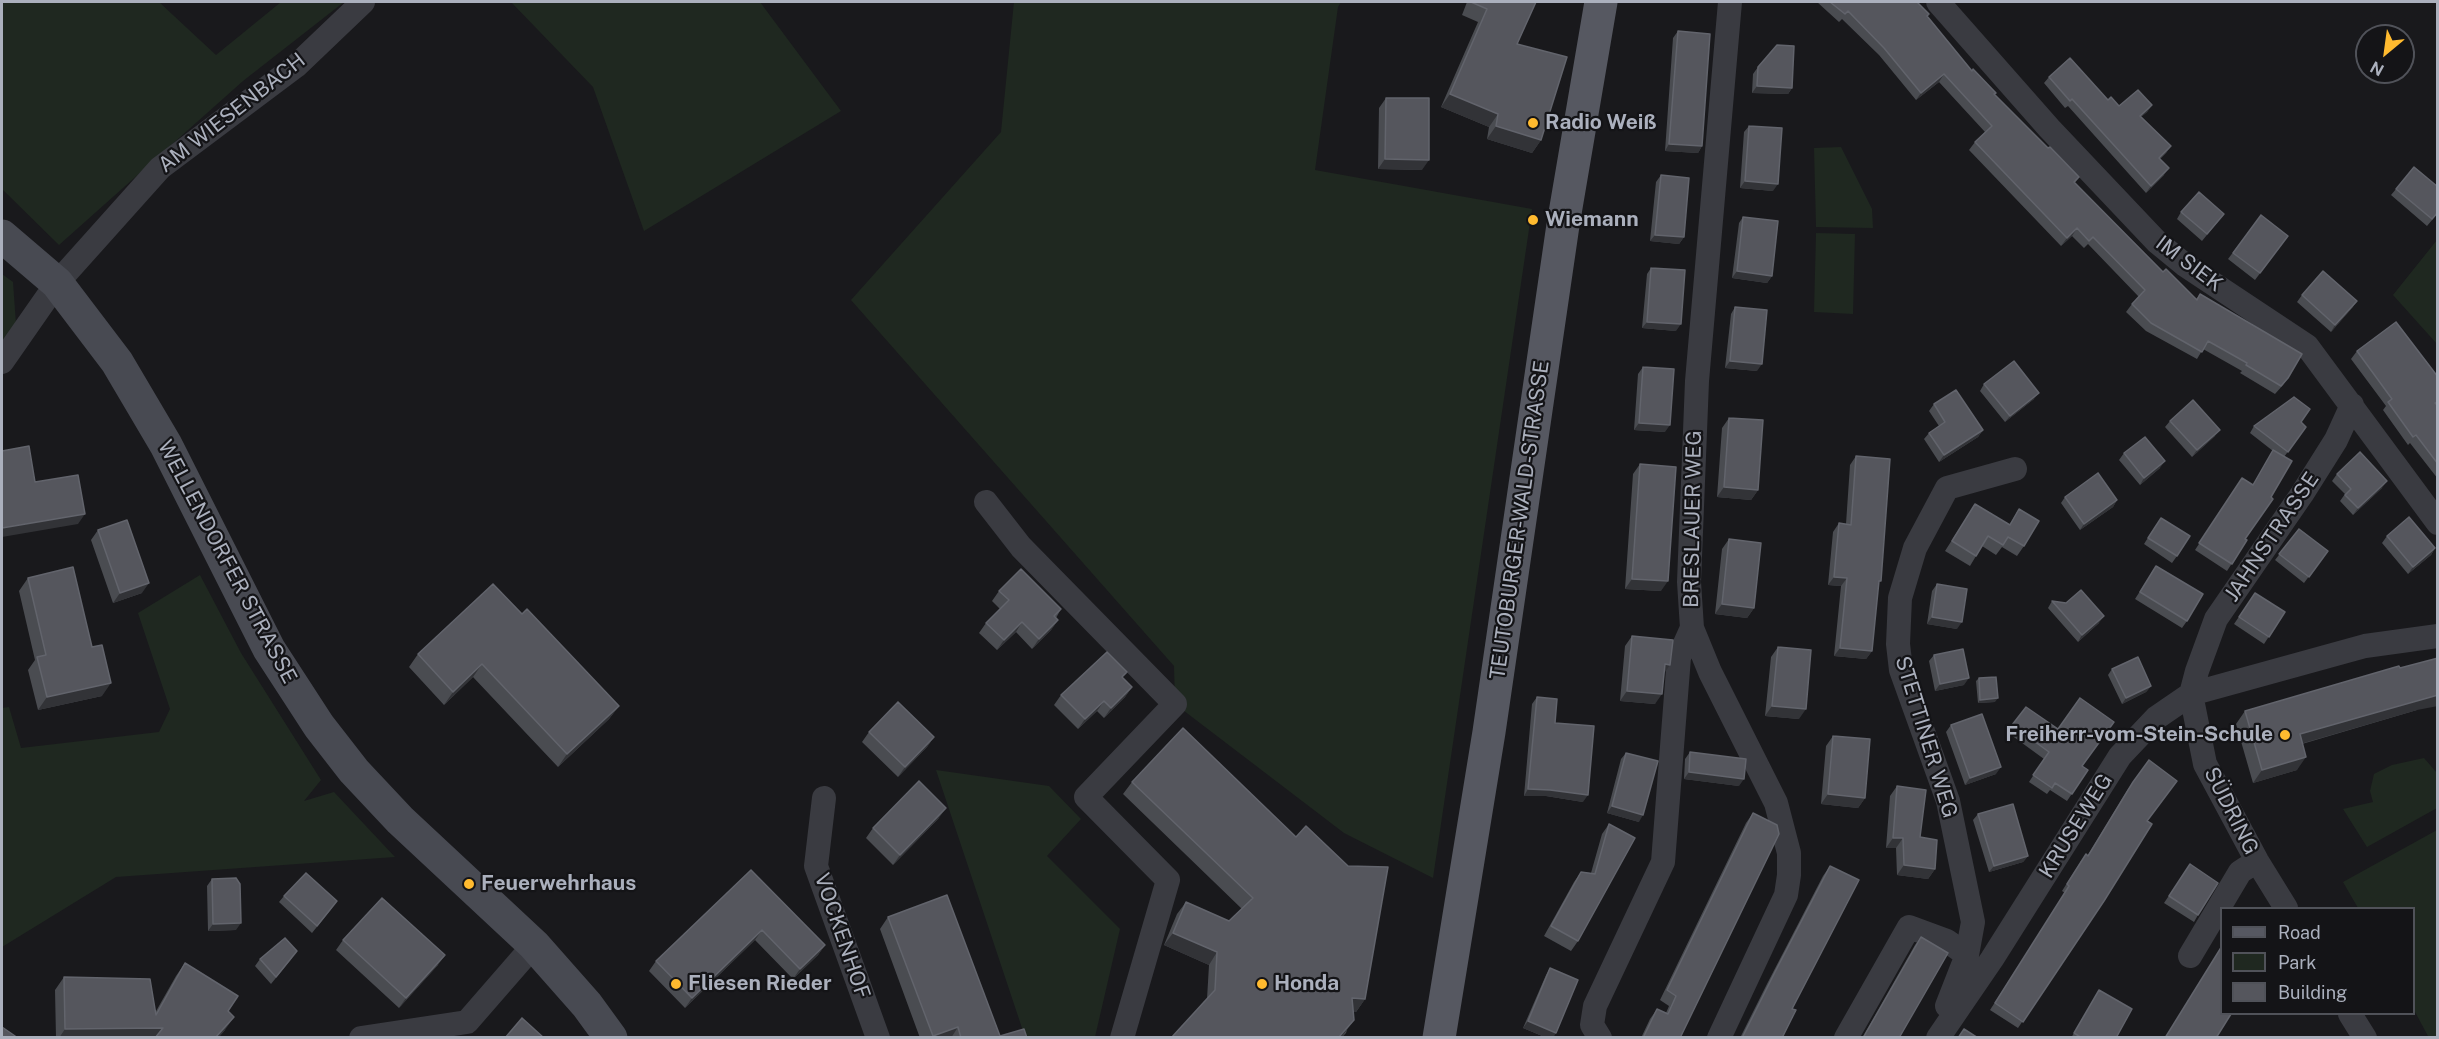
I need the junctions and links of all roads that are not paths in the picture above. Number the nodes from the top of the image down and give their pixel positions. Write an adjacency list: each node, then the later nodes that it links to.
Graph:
1 (363, 2): 6 (street, AM WIESENBACH)
2 (1601, 2): 28 (main road, TEUTOBURGER-WALD-STRASSE)
3 (1730, 2): 12 (street, BRESLAUER WEG)
4 (1938, 2): 8 (street, IM SIEK)
5 (2, 236): 6 (street, WELLENDORFER STRASSE)
6 (57, 283): 7 (street, AM WIESENBACH); 19 (street, WELLENDORFER STRASSE)
7 (2, 362)
8 (2352, 405): 11 (street, IM SIEK); 14 (street, JAHNSTRASSE)
9 (2015, 469): 20 (street, STETTINER WEG)
10 (986, 502): 27 (street)
11 (2438, 523)
12 (1692, 628): 29 (street); 30 (street, BRESLAUER WEG)
13 (2438, 636): 15 (street, KRUSEWEG)
14 (2197, 671): 15 (street, SÜDRING)
15 (2191, 694): 17 (street, SÜDRING); 23 (street, KRUSEWEG)
16 (825, 798): 26 (street, VOCKENHOF)
17 (2257, 861): 18 (street, SÜDRING); 21 (street)
18 (2285, 907)
19 (534, 945): 24 (street); 25 (street, WELLENDORFER STRASSE)
20 (1967, 955): 23 (street); 31 (street)
21 (2190, 956)
22 (2351, 1015): 32 (street)
23 (1942, 1031)
24 (361, 1038)
25 (611, 1038)
26 (878, 1038)
27 (1122, 1038)
28 (1439, 1038)
29 (1600, 1038)
30 (1719, 1038)
31 (1846, 1038)
32 (2365, 1038)

